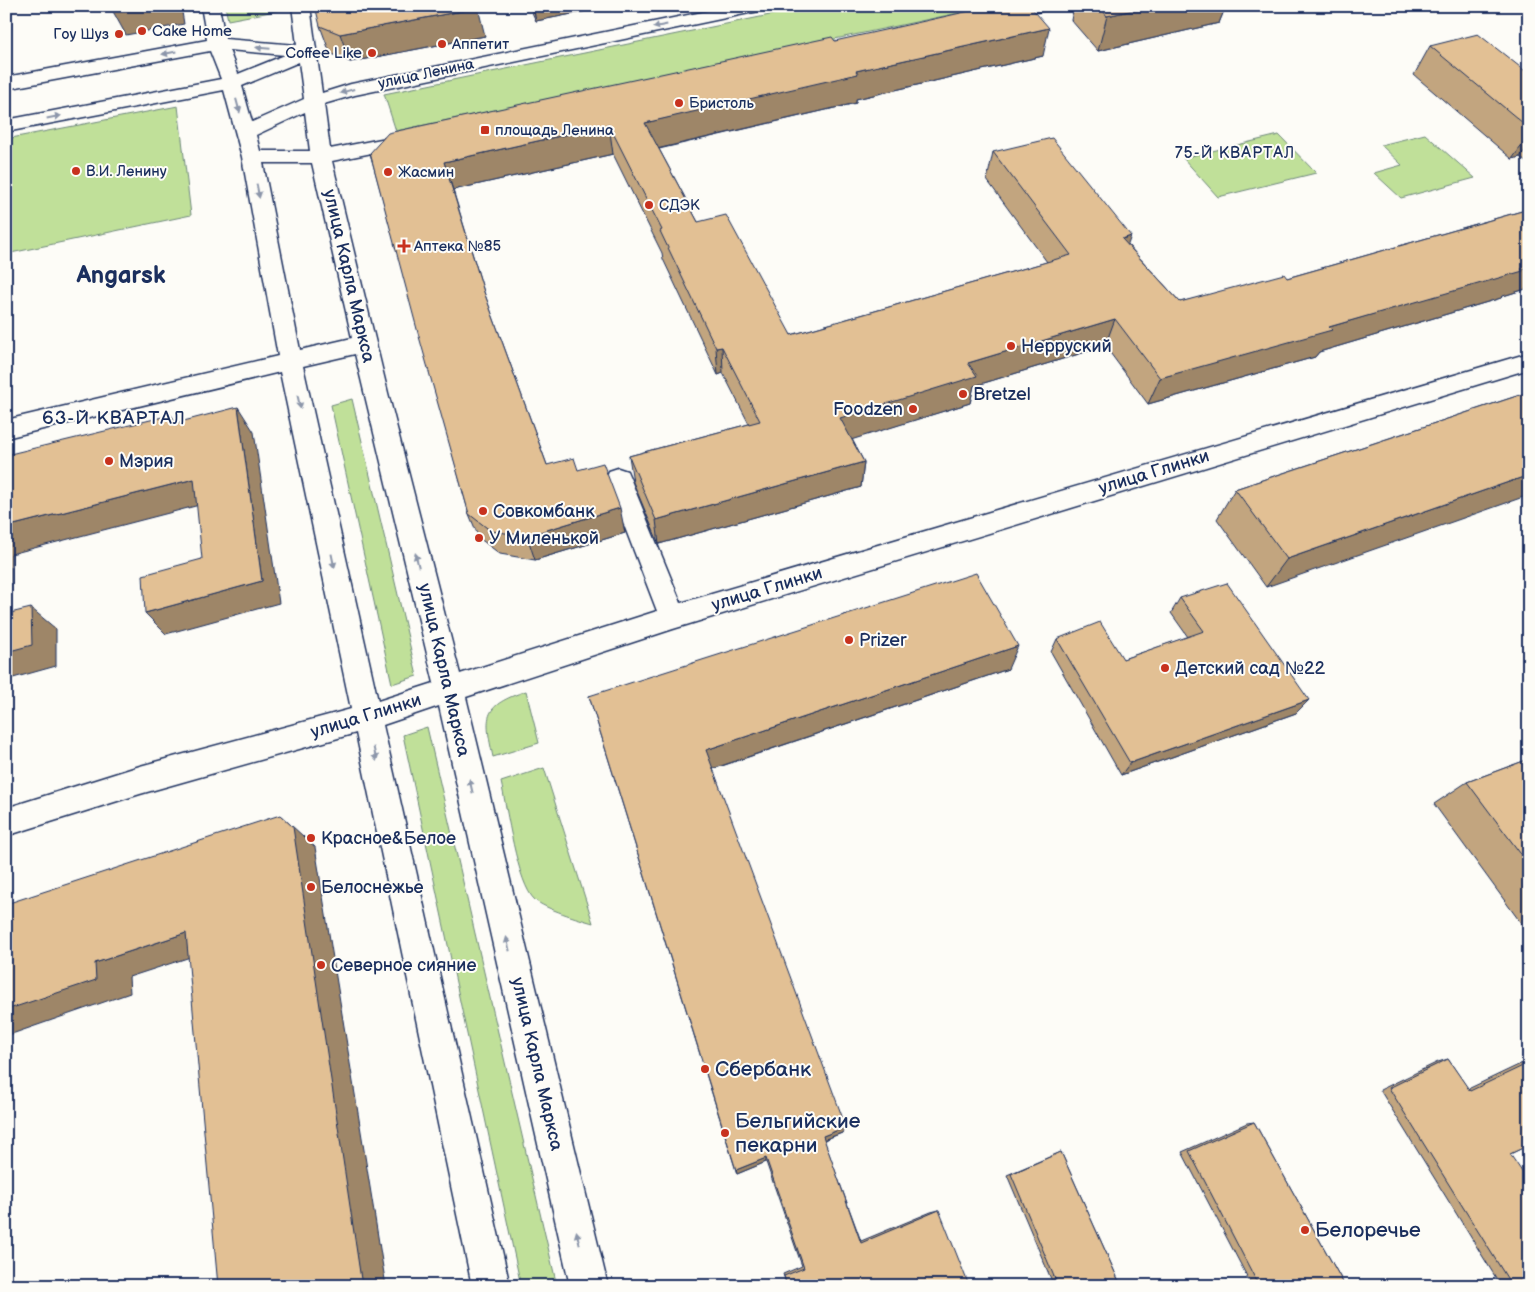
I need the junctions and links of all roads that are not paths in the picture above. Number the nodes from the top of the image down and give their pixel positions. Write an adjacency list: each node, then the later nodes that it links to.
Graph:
1 (210, 6): 6 (street)
2 (301, 6): 7 (street, улица Карла Маркса)
3 (759, 6): 10 (street, улица Ленина, one-way to 10)
4 (1039, 6): 5 (street)
5 (972, 21)
6 (217, 44): 7 (street, one-way to 6); 8 (street); 9 (street, one-way to 9)
7 (308, 52): 8 (street); 10 (street, улица Карла Маркса)
8 (232, 82): 11 (street, one-way to 8); 13 (street, one-way to 13)
9 (6, 83)
10 (315, 101): 13 (street, улица Ленина); 14 (street, улица Карла Маркса)
11 (6, 126)
12 (432, 134): 14 (street)
13 (248, 144): 14 (street); 16 (street, one-way to 16)
14 (321, 157): 15 (street, улица Карла Маркса)
15 (365, 343): 16 (street); 21 (street, улица Карла Маркса, one-way to 15)
16 (290, 360): 18 (street); 22 (street, one-way to 22)
17 (1525, 368): 20 (street, улица Глинки)
18 (6, 429)
19 (618, 478): 20 (street)
20 (673, 617): 21 (street, улица Глинки)
21 (450, 690): 22 (street, улица Глинки); 25 (street, улица Карла Маркса, one-way to 21)
22 (367, 717): 23 (street, улица Глинки); 24 (street, one-way to 24)
23 (6, 822)
24 (491, 1286)
25 (589, 1286)

